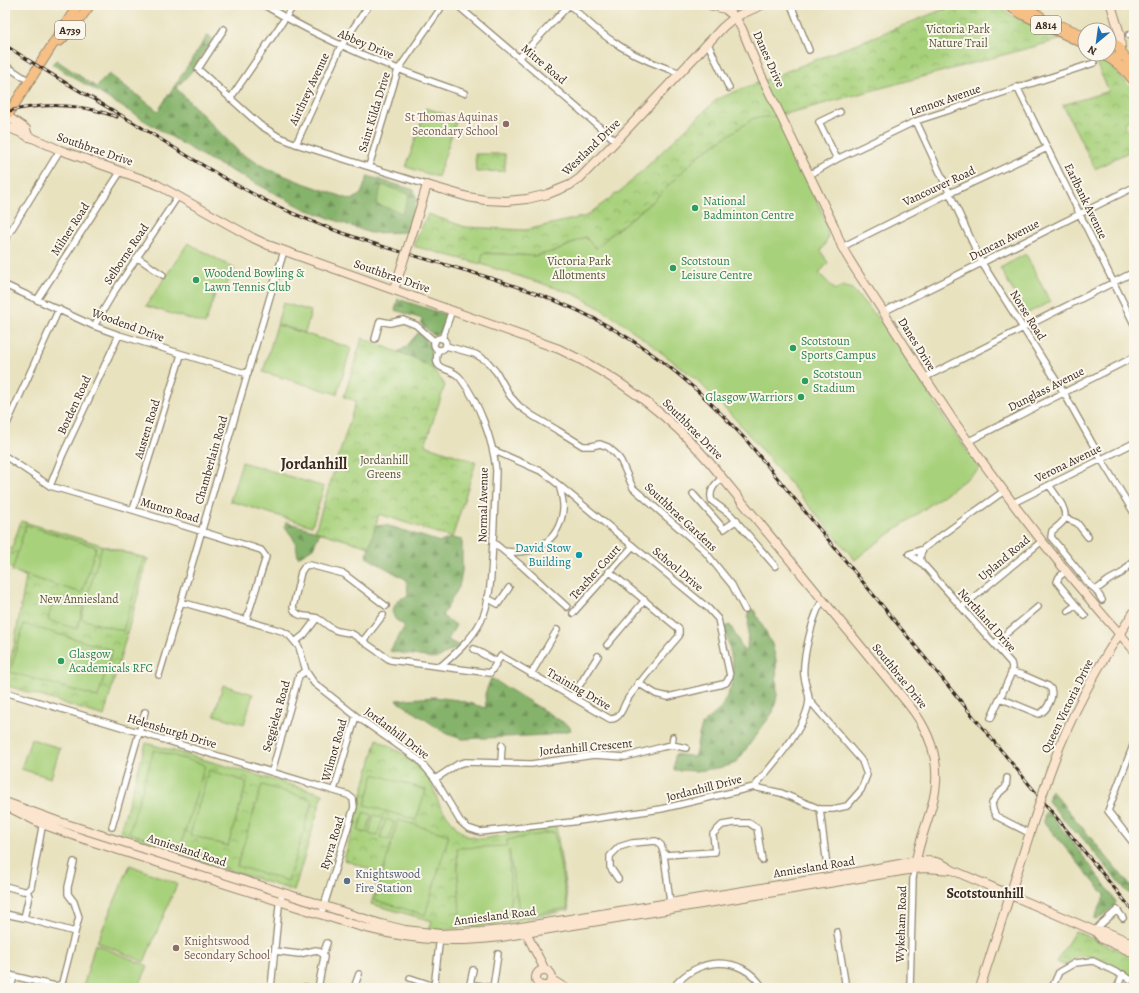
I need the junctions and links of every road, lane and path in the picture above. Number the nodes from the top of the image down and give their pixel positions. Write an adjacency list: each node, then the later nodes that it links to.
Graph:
1 (78, 5): 27 (main road, A739)
2 (90, 5): 27 (main road, A739)
3 (264, 5): 16 (street, Abbey Drive)
4 (294, 5): 16 (street)
5 (369, 5): 24 (street, Airthrey Avenue)
6 (443, 5): 34 (street, Saint Kilda Drive)
7 (457, 5): 28 (street, Mitre Road)
8 (569, 5): 28 (street); 35 (street)
9 (709, 5): 15 (street)
10 (762, 5): 15 (street, Westland Drive)
11 (791, 5): 25 (street)
12 (1007, 5): 21 (main road, A814)
13 (1020, 5): 19 (main road, A814)
14 (1111, 5): 18 (street)
15 (735, 17): 22 (street, Westland Drive); 55 (street, Danes Drive)
16 (286, 18): 24 (street, Abbey Drive); 41 (street)
17 (224, 29): 41 (street, Westland Drive)
18 (1120, 30): 20 (street); 26 (street)
19 (1077, 32)
20 (1117, 38)
21 (1077, 40)
22 (708, 44): 35 (street, Westland Drive); 39 (street)
23 (1117, 45): 26 (main road)
24 (341, 46): 34 (street, Abbey Drive); 49 (street, Airthrey Avenue)
25 (809, 50)
26 (1121, 51): 29 (main road); 33 (main road)
27 (48, 52): 36 (main road, A739)
28 (519, 58): 48 (street, Mitre Road)
29 (1117, 59)
30 (1115, 62): 37 (main road)
31 (1094, 63): 38 (street, Lennox Avenue)
32 (5, 65): 36 (street)
33 (1134, 69)
34 (398, 70): 40 (street, Abbey Drive); 53 (street, Saint Kilda Drive)
35 (681, 73): 48 (street, Westland Drive)
36 (29, 81): 43 (main road, A739)
37 (1134, 81)
38 (1017, 87): 44 (street, Lennox Avenue); 50 (street, Earlbank Avenue)
39 (728, 88)
40 (464, 93)
41 (230, 99): 49 (street, Westland Drive)
42 (840, 112): 52 (street)
43 (6, 117): 47 (street, Southbrae Drive)
44 (916, 121): 52 (street, Lennox Avenue); 58 (street, Norse Road)
45 (5, 126): 47 (street, Southbrae Drive)
46 (5, 132): 47 (street, Southbrae Drive)
47 (25, 135): 51 (street, Southbrae Drive)
48 (616, 141): 56 (street, Westland Drive)
49 (296, 144): 53 (street, Westland Drive)
50 (1047, 148): 58 (street, Vancouver Road); 60 (street, Earlbank Avenue)
51 (60, 150): 54 (street, Southbrae Drive); 61 (street)
52 (837, 159): 55 (street, Lennox Avenue)
53 (369, 166): 56 (street, Westland Drive)
54 (120, 171): 59 (street, Southbrae Drive); 71 (street, Milner Road)
55 (809, 175): 62 (street, Danes Drive)
56 (427, 185): 70 (street, bridge)
57 (1134, 187): 60 (street, Duncan Avenue)
58 (950, 193): 62 (street, Vancouver Road); 65 (street, Norse Road)
59 (178, 196): 63 (street, Southbrae Drive); 64 (street, Selborne Road)
60 (1080, 214): 65 (street, Duncan Avenue); 68 (street, Earlbank Avenue)
61 (5, 240)
62 (842, 247): 74 (street, Danes Drive)
63 (284, 251): 70 (street, Southbrae Drive); 86 (street, Chamberlain Road)
64 (138, 258): 67 (street); 76 (street, Selborne Road)
65 (982, 262): 74 (street, Duncan Avenue); 77 (street, Norse Road)
66 (1134, 272): 68 (street)
67 (163, 275)
68 (1114, 282): 75 (street, Earlbank Avenue); 77 (street)
69 (5, 285): 71 (street, Woodend Drive)
70 (394, 290): 73 (street, Southbrae Drive)
71 (37, 300): 72 (street, Woodend Drive)
72 (60, 310): 76 (street, Woodend Drive); 89 (street)
73 (452, 310): 80 (street); 95 (street, Southbrae Drive)
74 (883, 312): 87 (street, Danes Drive)
75 (1134, 324)
76 (94, 326): 78 (street, Woodend Drive)
77 (1024, 327): 87 (street); 88 (street, Norse Road)
78 (119, 335): 84 (street, Woodend Drive); 98 (street, Borden Road)
79 (375, 338): 81 (street)
80 (442, 339): 81 (street); 82 (street)
81 (435, 342): 83 (street)
82 (446, 346): 83 (street); 130 (street, Southbrae Gardens)
83 (438, 350): 92 (street, Normal Avenue)
84 (181, 355): 86 (street, Woodend Drive); 102 (street, Austen Road)
85 (1134, 357): 88 (street, Dunglass Avenue)
86 (248, 374): 106 (street, Chamberlain Road)
87 (924, 378): 90 (street, Danes Drive)
88 (1064, 393): 90 (street, Dunglass Avenue); 94 (street, Norse Road)
89 (5, 428)
90 (967, 442): 99 (street, Danes Drive)
91 (1134, 443): 94 (street, Verona Avenue)
92 (493, 450): 96 (street, School Drive); 109 (street, Normal Avenue)
93 (5, 456): 98 (street, Munro Road)
94 (1101, 459): 97 (street, Verona Avenue); 103 (street, Norse Road)
95 (722, 478): 105 (street, Southbrae Drive); 122 (street, Southbrae Drive)
96 (558, 484): 110 (street, School Drive); 112 (street)
97 (1049, 485): 101 (street, Verona Avenue); 104 (street)
98 (50, 486): 102 (street, Munro Road)
99 (1004, 491): 101 (street, Danes Drive); 111 (street, Northland Drive)
100 (693, 494): 105 (street)
101 (1013, 502): 108 (street, Danes Drive)
102 (133, 510): 106 (street, Munro Road)
103 (1134, 513)
104 (1065, 518): 107 (street); 119 (street)
105 (736, 520): 115 (street, Southbrae Drive)
106 (202, 531): 124 (street, Chamberlain Road); 137 (street, Munro Road)
107 (1088, 537)
108 (1042, 541): 117 (street, Danes Drive); 128 (street, Upland Road)
109 (493, 542): 112 (street); 120 (street, Normal Avenue)
110 (633, 546): 116 (street, Teacher Court); 153 (street, School Drive)
111 (924, 548): 114 (street); 114 (street, Northland Drive)
112 (504, 551): 127 (street)
113 (1134, 560): 119 (street)
114 (923, 564): 128 (street, Northland Drive)
115 (775, 566)
116 (609, 571): 121 (street, Training Drive); 133 (street, Teacher Court)
117 (1066, 571): 125 (street); 139 (street, Danes Drive)
118 (509, 588): 120 (street)
119 (1096, 590): 123 (street)
120 (487, 598): 148 (street, Normal Avenue)
121 (645, 600): 143 (street); 153 (street, Training Drive)
122 (823, 600): 157 (street); 183 (street, Southbrae Drive)
123 (1102, 600)
124 (181, 602): 137 (street, Jordanhill Drive); 152 (street, Chamberlain Road)
125 (1076, 605): 131 (street); 135 (street)
126 (386, 606): 136 (street)
127 (567, 607)
128 (962, 607): 142 (street, Northland Drive)
129 (1038, 607): 142 (street)
130 (745, 610)
131 (1068, 611)
132 (1134, 612): 139 (street, Queen Victoria Drive)
133 (573, 613)
134 (382, 615): 140 (street)
135 (1085, 616)
136 (317, 618): 140 (street); 141 (street)
137 (246, 621): 141 (street, Jordanhill Drive)
138 (557, 630): 151 (street)
139 (1119, 634): 145 (street, Danes Drive); 178 (street, Queen Victoria Drive, bridge)
140 (363, 641): 148 (street)
141 (295, 642): 149 (street, Jordanhill Drive)
142 (995, 643): 150 (street, Northland Drive)
143 (607, 645)
144 (474, 649): 147 (street)
145 (1134, 650)
146 (598, 656): 155 (street)
147 (497, 662): 148 (street); 151 (street, Training Drive)
148 (441, 666)
149 (306, 671): 159 (street, Jordanhill Drive); 168 (street, Seggielea Road)
150 (1012, 672): 156 (street, Northland Drive); 156 (street)
151 (531, 674): 155 (street, Training Drive)
152 (158, 675)
153 (638, 684): 155 (street, Training Drive)
154 (5, 692): 161 (street, Helensburgh Drive)
155 (572, 697)
156 (1000, 698): 160 (street, Northland Drive)
157 (809, 700): 171 (street); 175 (street)
158 (145, 712): 161 (street)
159 (356, 716): 170 (street, Jordanhill Drive); 172 (street, Wilmot Road)
160 (992, 718)
161 (139, 732): 168 (street, Helensburgh Drive); 177 (street)
162 (673, 737): 165 (street)
163 (1134, 743): 179 (street)
164 (502, 745): 167 (street)
165 (672, 745): 166 (street, Jordanhill Crescent); 167 (street, Jordanhill Crescent)
166 (686, 748)
167 (501, 762): 170 (street, Jordanhill Crescent)
168 (272, 771): 172 (street, Helensburgh Drive)
169 (1007, 778): 178 (street)
170 (435, 779): 171 (street, Jordanhill Drive)
171 (754, 787): 175 (street)
172 (334, 790): 192 (street, Ryvra Road)
173 (5, 802): 176 (street, Anniesland Road)
174 (5, 805): 176 (street, Anniesland Road)
175 (820, 809): 184 (street)
176 (43, 820): 187 (street); 189 (street, Anniesland Road)
177 (112, 827)
178 (1031, 834): 188 (street, Queen Victoria Drive)
179 (1134, 844)
180 (664, 855): 181 (street); 185 (street); 191 (street)
181 (762, 860)
182 (74, 862): 198 (street)
183 (915, 865): 188 (street, Anniesland Road); 190 (street, Anniesland Road); 226 (street, Wykeham Road)
184 (827, 866)
185 (618, 879)
186 (5, 886): 187 (street)
187 (27, 891): 194 (street)
188 (1011, 894): 197 (street, Anniesland Road); 227 (street, Queen Victoria Drive)
189 (281, 897): 192 (street, Anniesland Road); 203 (street)
190 (719, 898): 191 (street, Anniesland Road); 196 (street, Anniesland Road)
191 (670, 902): 196 (street, Anniesland Road)
192 (322, 911): 200 (street, Anniesland Road)
193 (5, 914): 194 (street)
194 (24, 918): 198 (street)
195 (1123, 918): 197 (street)
196 (525, 929): 200 (street, Anniesland Road); 208 (street)
197 (1095, 931): 202 (street, Anniesland Road); 204 (street, Anniesland Road)
198 (75, 932): 212 (street)
199 (837, 932): 225 (street)
200 (440, 937): 216 (street)
201 (327, 943): 205 (street)
202 (1134, 944)
203 (274, 951): 205 (street); 218 (street)
204 (1134, 953)
205 (323, 954): 219 (street)
206 (498, 954): 221 (street)
207 (473, 970): 221 (street)
208 (544, 970): 215 (street); 215 (street)
209 (5, 974): 212 (street)
210 (358, 974): 220 (street)
211 (1123, 974): 214 (street); 228 (street); 229 (street)
212 (14, 976): 217 (street)
213 (410, 978): 216 (street)
214 (1134, 980)
215 (547, 985): 222 (street)
216 (434, 987)
217 (12, 988)
218 (270, 988)
219 (318, 988)
220 (354, 988)
221 (493, 988)
222 (565, 988)
223 (673, 988): 224 (street)
224 (763, 988)
225 (846, 988)
226 (910, 988)
227 (980, 988)
228 (1052, 988)
229 (1116, 988)

